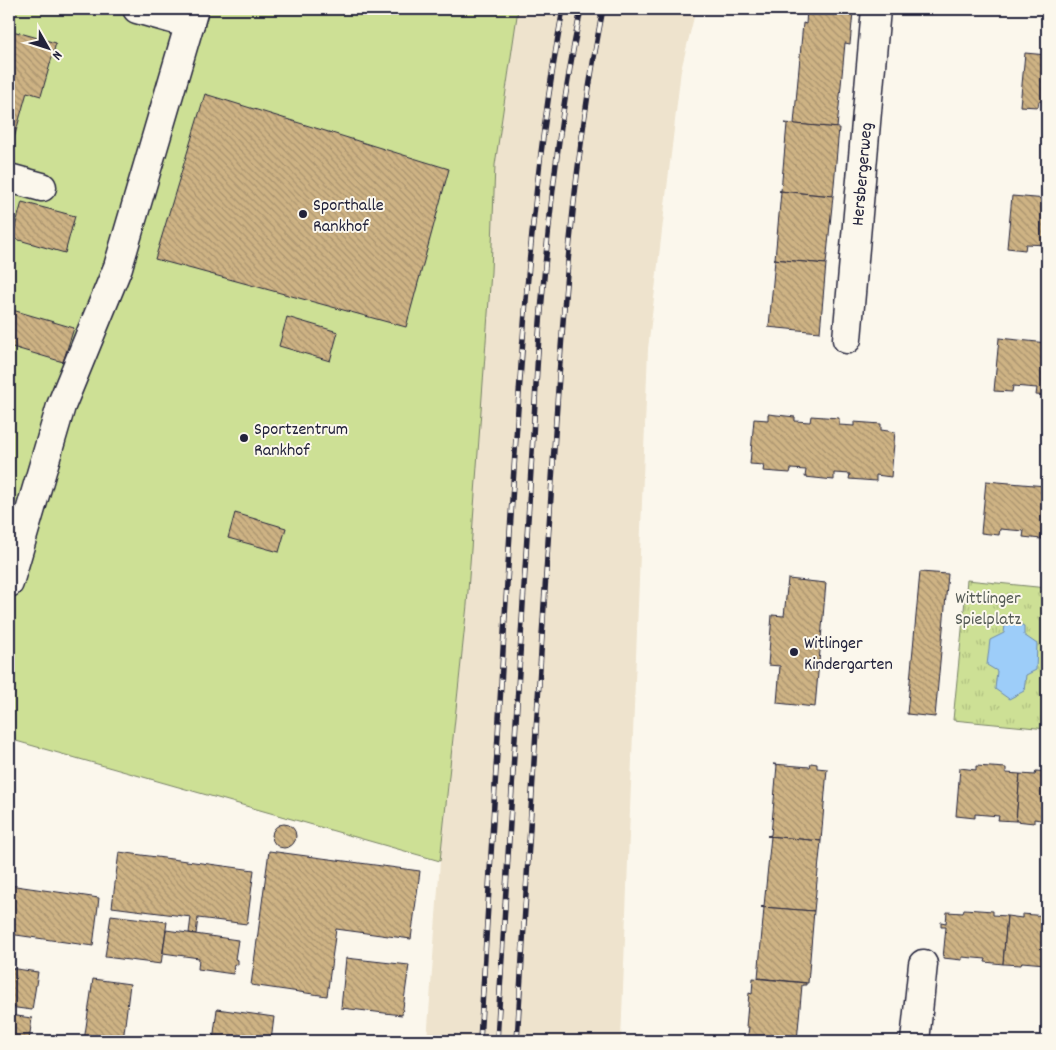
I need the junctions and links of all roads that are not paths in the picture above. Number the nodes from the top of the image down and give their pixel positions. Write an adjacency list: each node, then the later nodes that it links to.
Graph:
1 (137, 9): 3 (street)
2 (876, 9): 6 (street, Hersbergerweg)
3 (192, 16): 7 (street)
4 (9, 178): 5 (street)
5 (42, 187)
6 (847, 339)
7 (9, 583)
8 (923, 964): 9 (street)
9 (914, 1041)

